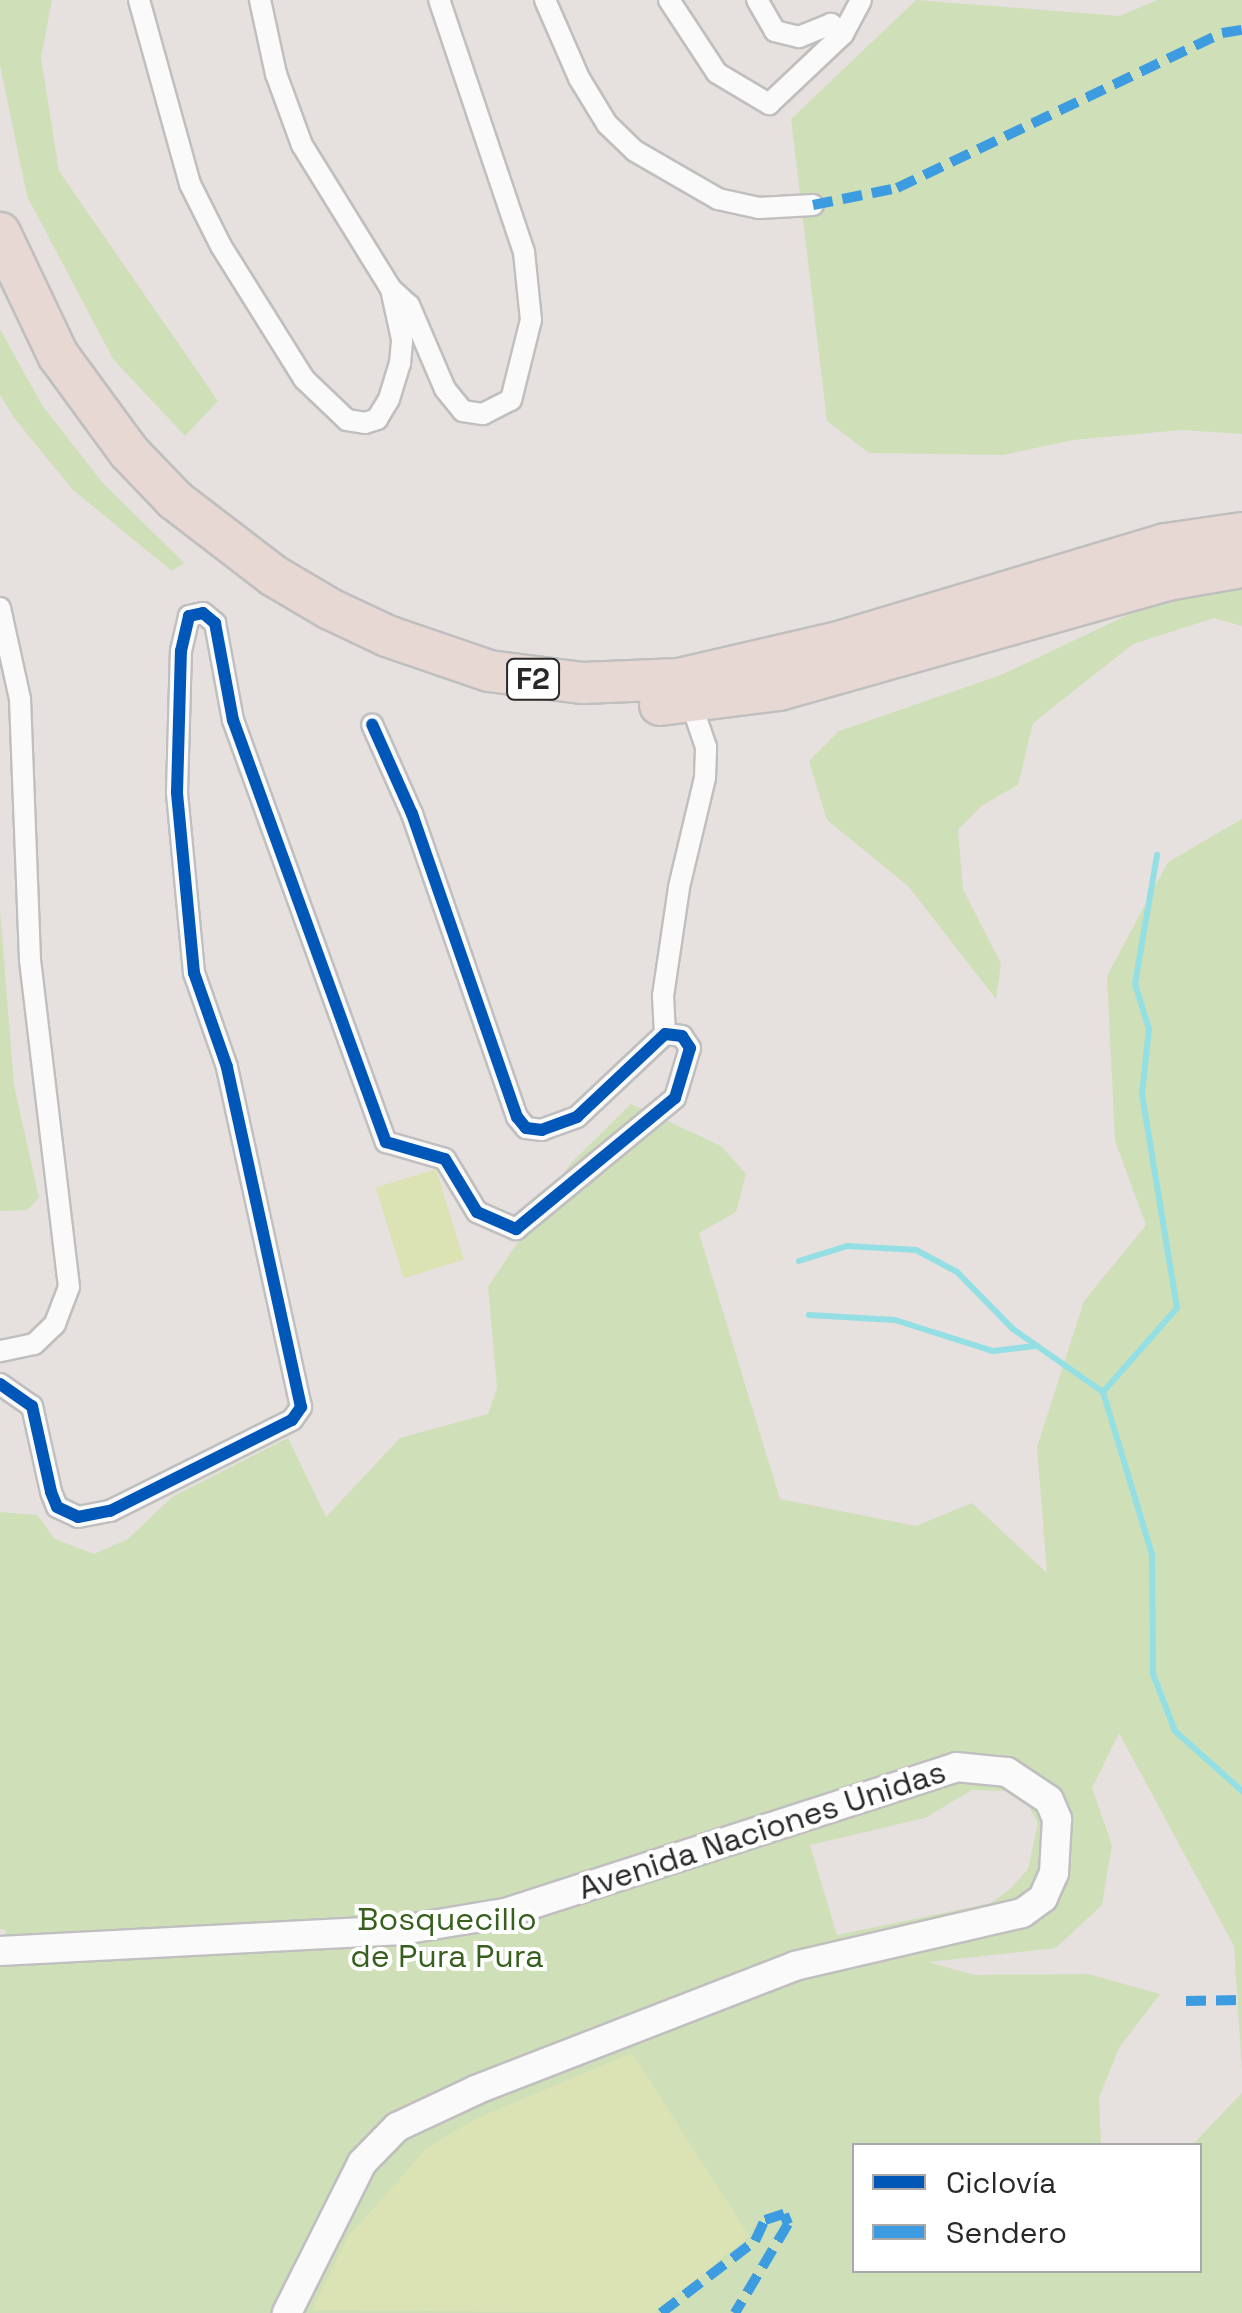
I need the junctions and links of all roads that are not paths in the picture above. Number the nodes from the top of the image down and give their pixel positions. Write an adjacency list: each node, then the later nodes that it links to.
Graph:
1 (139, 0): 12 (street)
2 (260, 0): 12 (street)
3 (440, 0): 12 (street)
4 (545, 0): 9 (street)
5 (669, 0): 8 (street)
6 (757, 0): 8 (street)
7 (861, 0): 8 (street)
8 (843, 34)
9 (812, 205)
10 (0, 233): 13 (highway, F2)
11 (0, 287): 16 (highway, F2)
12 (391, 289)
13 (1242, 533)
14 (1242, 567): 16 (highway, F2)
15 (0, 608): 19 (street)
16 (691, 703): 18 (street)
17 (372, 724): 18 (street)
18 (665, 1034): 20 (street)
19 (0, 1351)
20 (0, 1384)
21 (0, 1951): 22 (street, Avenida Naciones Unidas)
22 (287, 2313)

